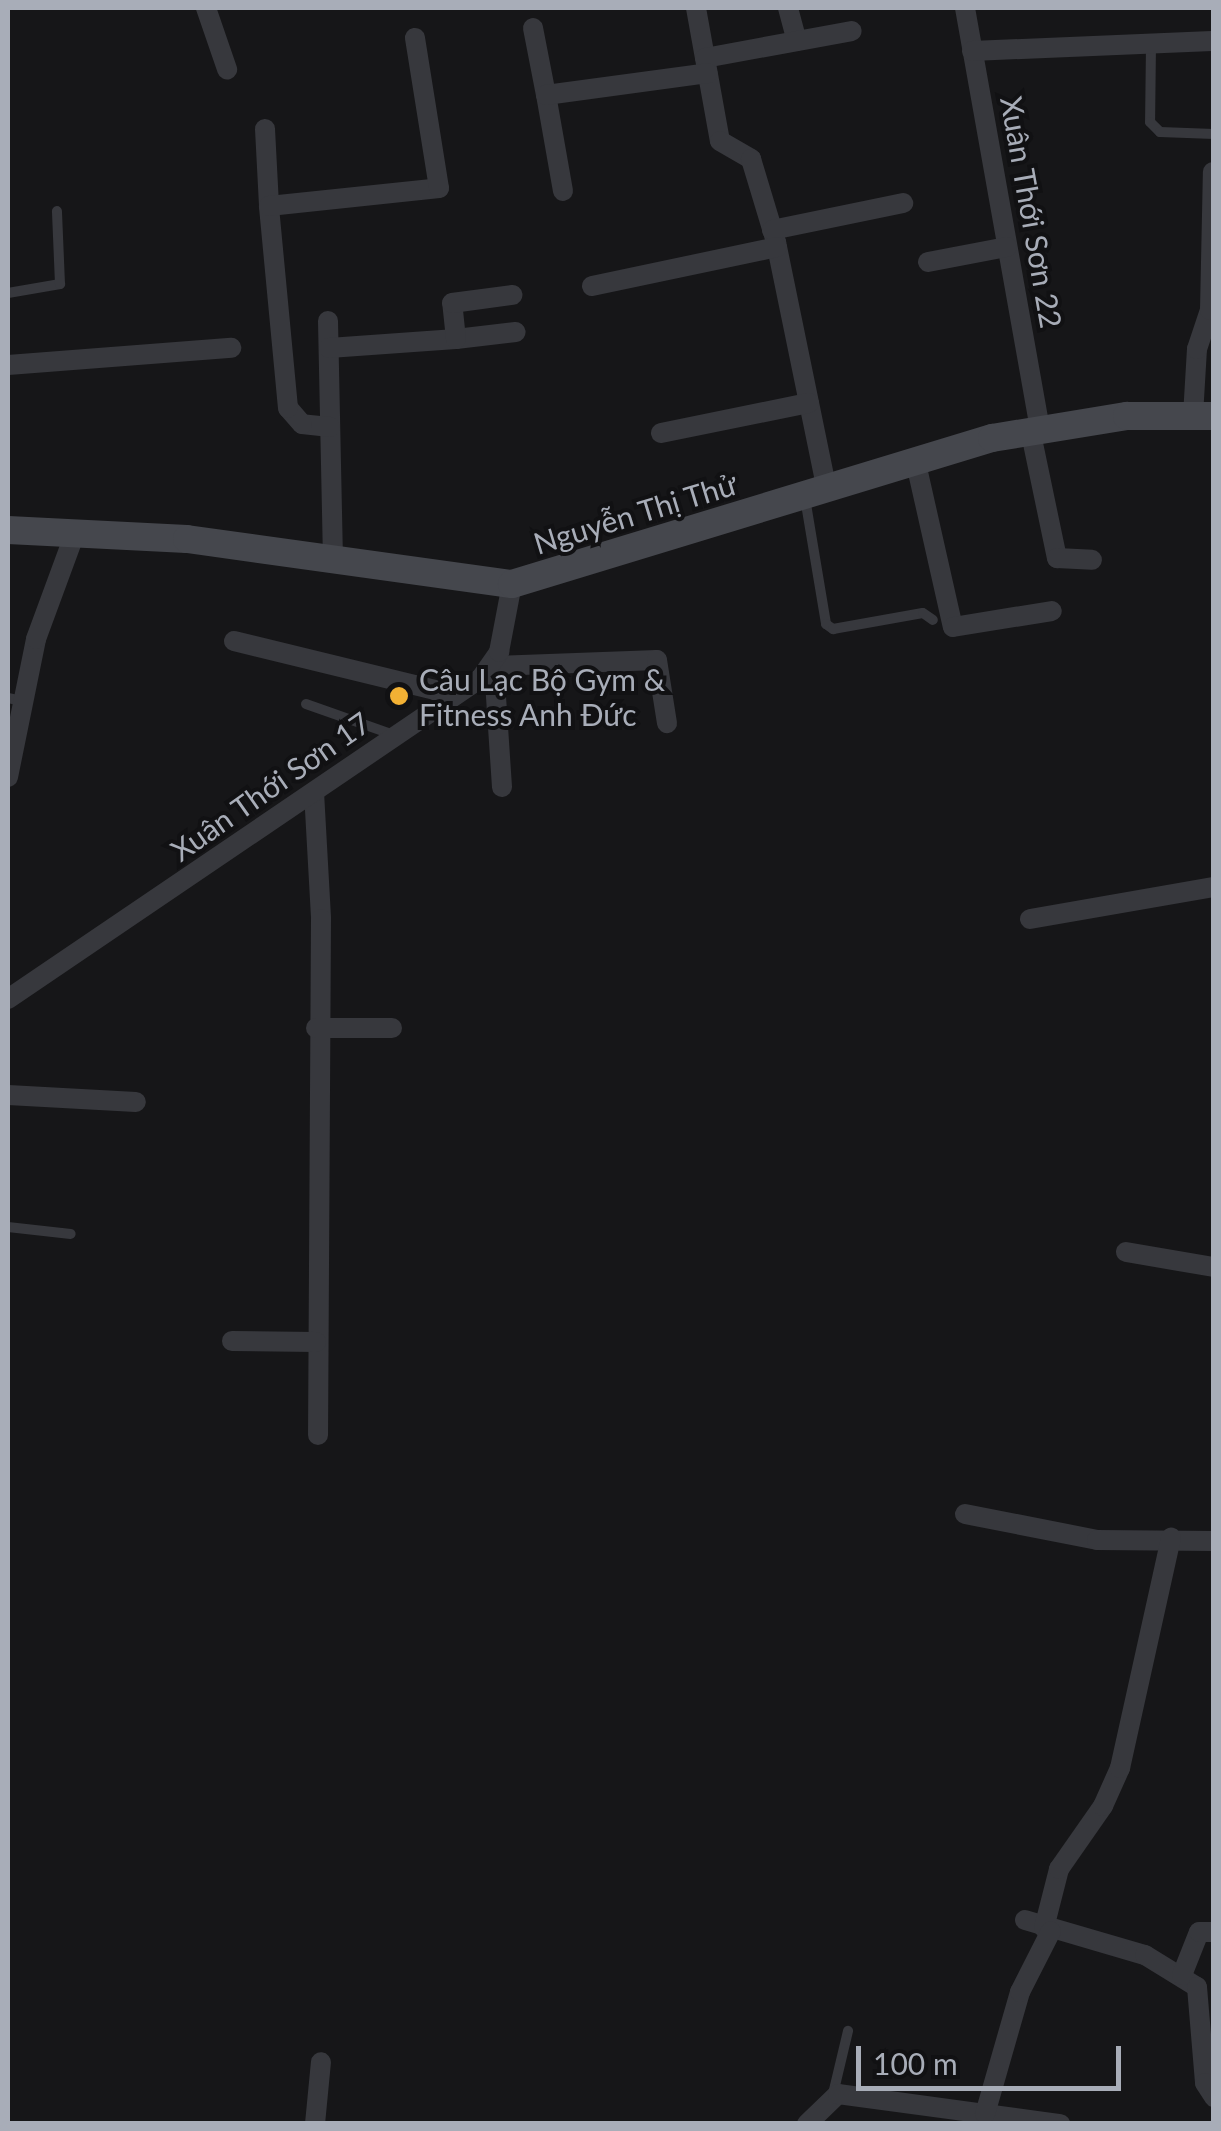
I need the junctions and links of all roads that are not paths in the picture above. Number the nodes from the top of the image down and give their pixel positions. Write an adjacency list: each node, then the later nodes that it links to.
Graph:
1 (206, 8): 13 (street)
2 (696, 8): 12 (street)
3 (788, 8): 8 (street)
4 (966, 8): 11 (street, Xuân Thới Sơn 22)
5 (533, 28): 14 (street)
6 (852, 30): 8 (street)
7 (415, 38): 20 (street)
8 (797, 41): 12 (street)
9 (1212, 41): 10 (street)
10 (1151, 44): 11 (street); 16 (lane)
11 (972, 51): 23 (street, Xuân Thới Sơn 22)
12 (706, 65): 14 (street); 22 (street)
13 (227, 69)
14 (546, 95): 18 (street)
15 (265, 128): 20 (street)
16 (1214, 134)
17 (1213, 172): 35 (street)
18 (562, 191)
19 (903, 204): 22 (street)
20 (269, 206): 36 (street)
21 (57, 212): 26 (lane)
22 (775, 239): 25 (street); 34 (street)
23 (1007, 246): 24 (street); 37 (street, Xuân Thới Sơn 22)
24 (928, 262)
25 (592, 286)
26 (8, 293)
27 (512, 296): 30 (street)
28 (328, 321): 32 (street)
29 (516, 332): 30 (street)
30 (456, 339): 32 (street)
31 (231, 348): 33 (street)
32 (329, 348): 36 (street)
33 (8, 365)
34 (809, 402): 38 (street); 40 (street)
35 (1203, 416): 37 (street, Nguyễn Thị Thử)
36 (330, 427): 43 (street)
37 (1035, 428): 39 (street, Nguyễn Thị Thử); 44 (street, Xuân Thới Sơn 22)
38 (662, 433)
39 (915, 459): 40 (street, Nguyễn Thị Thử); 46 (street)
40 (815, 488): 45 (street, Nguyễn Thị Thử); 47 (lane)
41 (8, 530): 42 (street, Nguyễn Thị Thử)
42 (74, 533): 43 (street, Nguyễn Thị Thử); 51 (street)
43 (332, 557): 45 (street, Nguyễn Thị Thử)
44 (1092, 560)
45 (512, 584): 49 (street)
46 (1052, 611)
47 (933, 620)
48 (234, 641): 50 (street)
49 (494, 666): 50 (street, Xuân Thới Sơn 17); 53 (street); 56 (street)
50 (456, 695): 54 (street, Xuân Thới Sơn 17)
51 (15, 699): 55 (street)
52 (306, 704): 54 (lane)
53 (667, 723)
54 (395, 736): 57 (street, Xuân Thới Sơn 17)
55 (8, 777)
56 (502, 787)
57 (314, 792): 60 (street, Xuân Thới Sơn 17); 61 (street)
58 (1214, 887): 59 (street)
59 (1030, 918)
60 (8, 998)
61 (316, 1028): 62 (street); 70 (street)
62 (392, 1028)
63 (8, 1095): 64 (street)
64 (136, 1102)
65 (8, 1227): 66 (lane)
66 (71, 1234)
67 (1126, 1252): 68 (street)
68 (1214, 1267)
69 (232, 1341): 70 (street)
70 (316, 1342): 71 (street)
71 (318, 1435)
72 (965, 1514): 73 (street)
73 (1170, 1538): 74 (street); 75 (street)
74 (1214, 1541)
75 (1040, 1926): 77 (street); 82 (street)
76 (1214, 1932): 77 (street)
77 (1182, 1975): 81 (street)
78 (848, 2030): 80 (lane)
79 (321, 2062): 83 (street)
80 (833, 2094): 82 (street); 84 (street)
81 (1214, 2097)
82 (985, 2114): 85 (street)
83 (315, 2124)
84 (806, 2124)
85 (1060, 2124)

